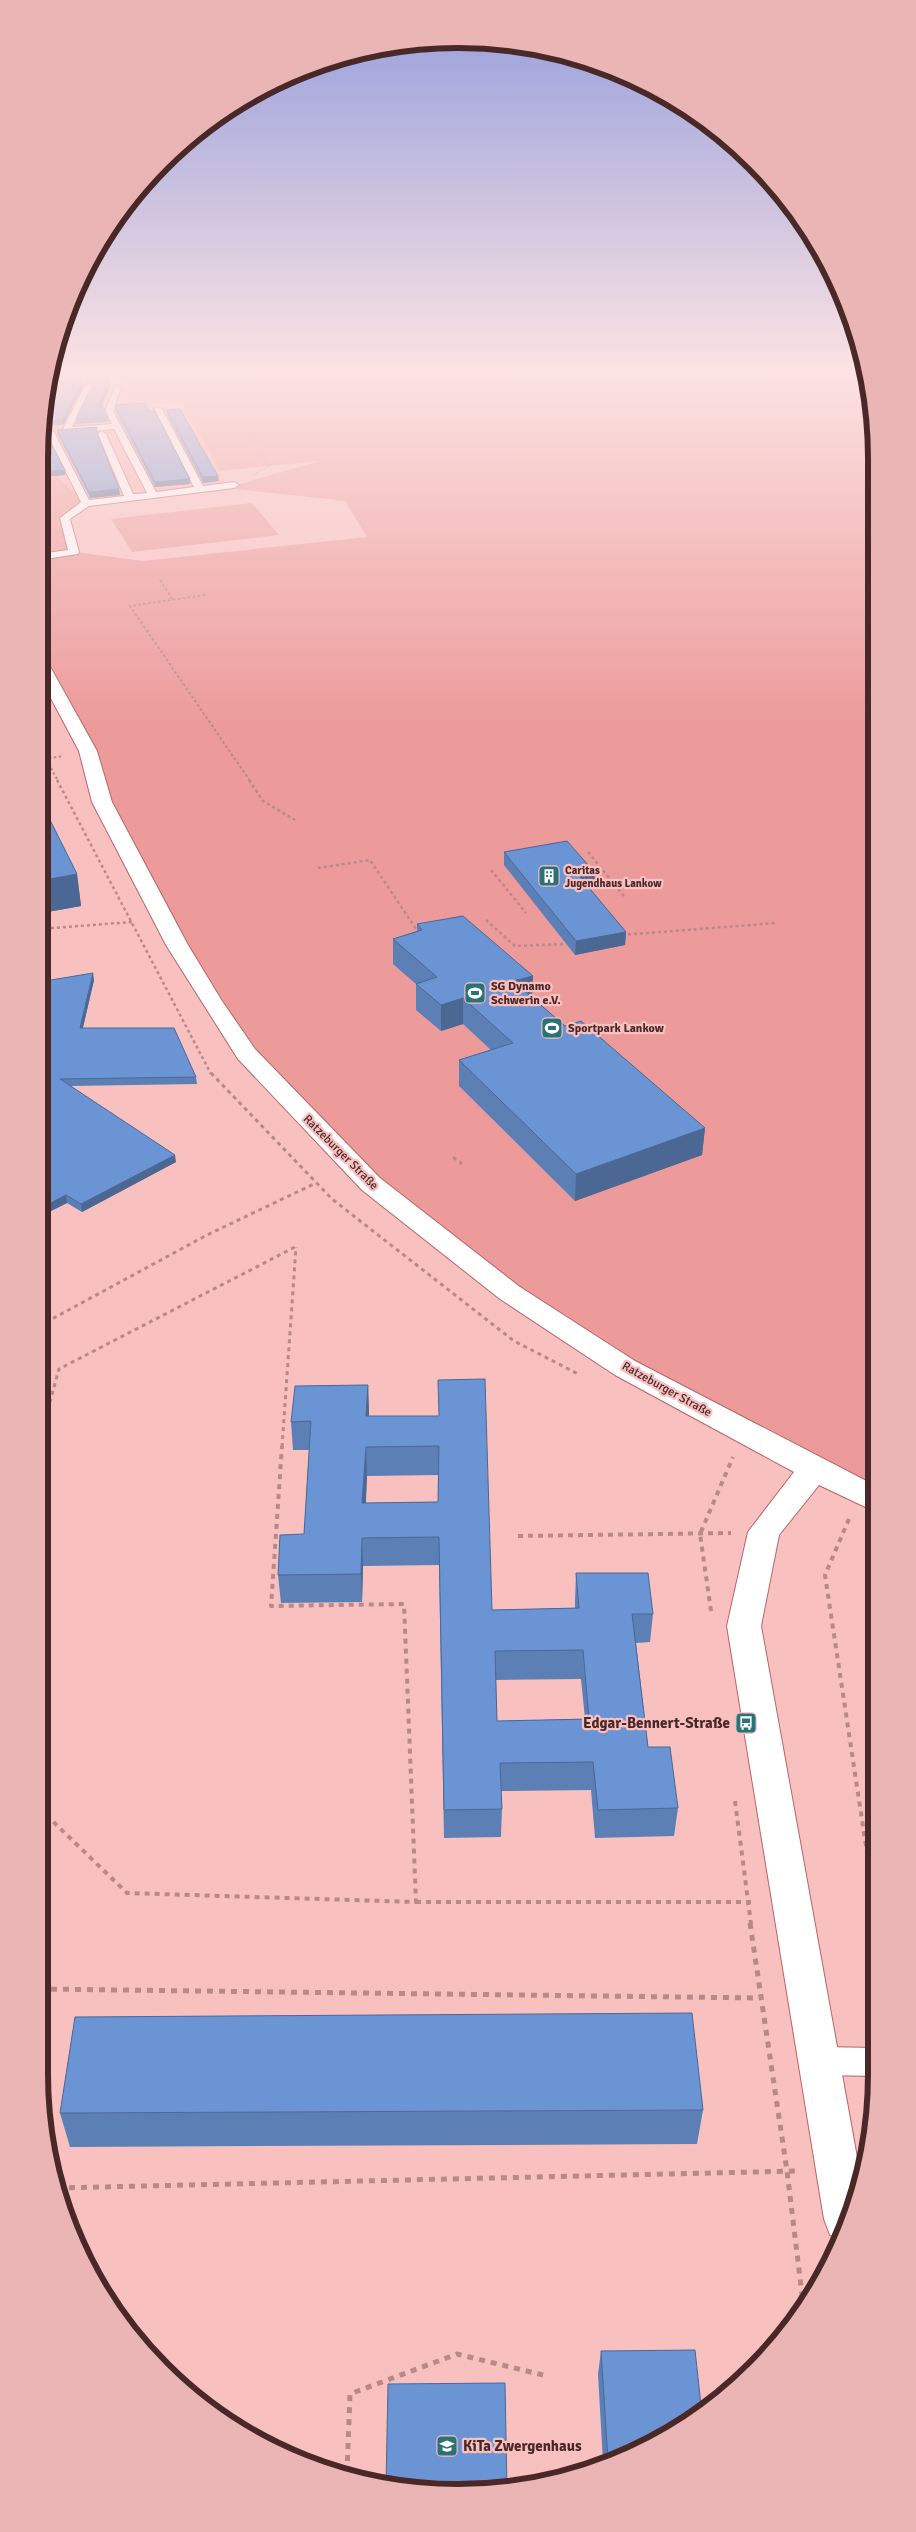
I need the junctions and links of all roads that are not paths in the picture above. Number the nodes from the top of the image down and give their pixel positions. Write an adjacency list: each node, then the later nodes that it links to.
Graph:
1 (79, 490): 7 (lane)
2 (127, 490): 6 (lane)
3 (150, 490): 5 (lane)
4 (187, 490): 5 (lane)
5 (153, 496): 6 (lane)
6 (130, 498): 7 (lane)
7 (86, 503): 8 (lane)
8 (48, 556)
9 (48, 678): 10 (street, Ratzeburger Straße)
10 (814, 1469): 11 (street, Ratzeburger Straße); 12 (street)
11 (868, 1496)
12 (820, 2061): 13 (lane); 14 (street)
13 (868, 2062)
14 (845, 2212)

